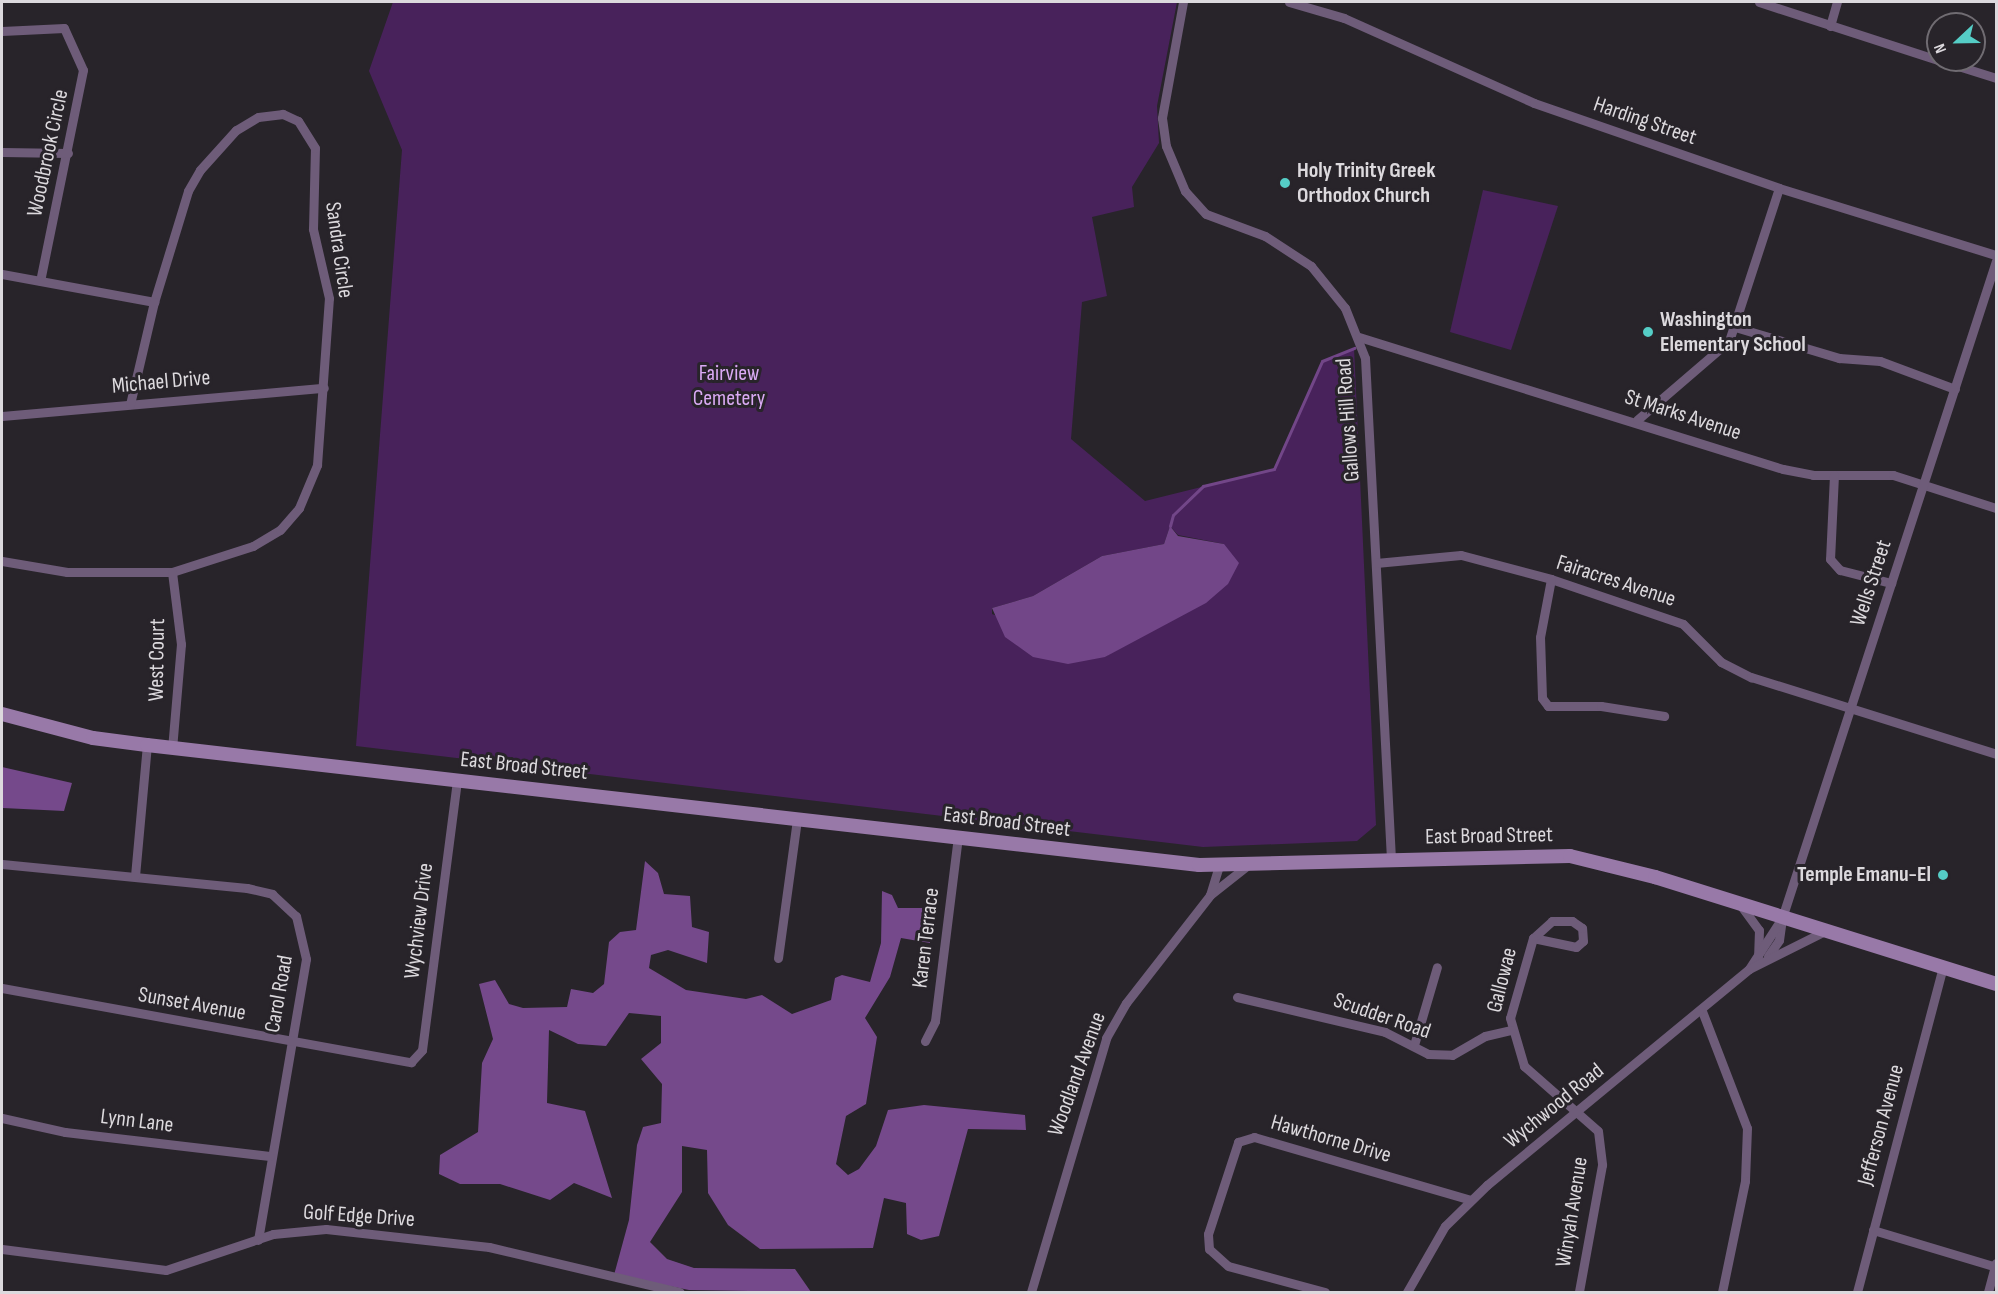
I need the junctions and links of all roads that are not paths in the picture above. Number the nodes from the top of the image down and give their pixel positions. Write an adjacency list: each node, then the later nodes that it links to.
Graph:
1 (1183, 2): 19 (street, Gallows Hill Road)
2 (1289, 2): 12 (street, Harding Street)
3 (1759, 2): 5 (street)
4 (1838, 2): 5 (street)
5 (1830, 26): 7 (street)
6 (2, 31): 11 (street, Woodbrook Circle)
7 (1926, 56)
8 (1977, 72): 9 (street)
9 (1996, 78)
10 (2, 152): 11 (street)
11 (68, 153): 16 (street, Woodbrook Circle)
12 (1779, 188): 13 (street, Harding Street); 18 (street)
13 (1996, 255)
14 (1996, 261): 21 (street, Wells Street)
15 (2, 274): 16 (street)
16 (40, 281): 17 (street)
17 (154, 302): 20 (street, Sandra Circle); 22 (street, Sandra Circle)
18 (1735, 327): 21 (street); 24 (street)
19 (1359, 337): 24 (street, St Marks Avenue); 29 (street, Gallows Hill Road)
20 (324, 388): 22 (street, Michael Drive); 30 (street, Sandra Circle)
21 (1955, 389): 26 (street, Wells Street)
22 (130, 405): 23 (street, Michael Drive)
23 (2, 416)
24 (1637, 420): 25 (street, St Marks Avenue)
25 (1834, 475): 26 (street, St Marks Avenue); 32 (street)
26 (1924, 486): 27 (street, St Marks Avenue); 32 (street, Wells Street)
27 (1996, 508)
28 (2, 561): 30 (street, Sandra Circle)
29 (1376, 563): 31 (street, Fairacres Avenue); 42 (street, Gallows Hill Road)
30 (172, 572): 37 (street, West Court)
31 (1551, 579): 33 (street, Fairacres Avenue); 35 (street)
32 (1891, 583): 33 (street, Wells Street)
33 (1850, 707): 38 (street, Fairacres Avenue); 49 (street, Wells Street)
34 (2, 714): 36 (street, East Broad Street)
35 (1664, 716)
36 (147, 745): 37 (street, East Broad Street); 46 (street)
37 (172, 748): 39 (street, East Broad Street)
38 (1996, 754)
39 (457, 780): 40 (street, East Broad Street); 64 (street, Wychview Drive)
40 (797, 819): 41 (street, East Broad Street); 52 (street)
41 (958, 837): 45 (street, East Broad Street); 61 (street, Karen Terrace)
42 (1391, 860): 44 (street, East Broad Street); 48 (street, East Broad Street)
43 (2, 864): 46 (street, Carol Road)
44 (1248, 865): 45 (street, East Broad Street); 47 (street, Woodland Avenue)
45 (1219, 866): 47 (street, Woodland Avenue)
46 (135, 876): 62 (street, Carol Road)
47 (1210, 895): 74 (street, Woodland Avenue)
48 (1740, 905): 49 (street, East Broad Street); 53 (street)
49 (1782, 918): 50 (street, East Broad Street); 53 (street, Wychwood Road)
50 (1825, 931): 53 (street, Wychwood Road); 55 (street, East Broad Street)
51 (1533, 938): 51 (street, Gallowae); 60 (street, Gallowae)
52 (778, 958)
53 (1760, 959): 59 (street, Wychwood Road)
54 (1437, 967): 63 (street)
55 (1943, 967): 56 (street, East Broad Street); 69 (street, Jefferson Avenue)
56 (1996, 984)
57 (2, 988): 62 (street, Sunset Avenue)
58 (1237, 998): 63 (street, Scudder Road)
59 (1702, 1011): 65 (street, Wychwood Road); 78 (street)
60 (1510, 1030): 63 (street, Scudder Road); 65 (street, Gallowae)
61 (925, 1041)
62 (290, 1042): 64 (street, Sunset Avenue); 67 (street, Carol Road)
63 (1414, 1046)
64 (411, 1062)
65 (1578, 1111): 68 (street, Wychwood Road); 77 (street, Winyah Avenue)
66 (2, 1118): 67 (street, Lynn Lane)
67 (270, 1156): 70 (street, Carol Road)
68 (1471, 1200): 75 (street, Hawthorne Drive); 76 (street, Wychwood Road)
69 (1873, 1230): 72 (street); 79 (street, Jefferson Avenue)
70 (258, 1240): 71 (street, Golf Edge Drive); 73 (street, Golf Edge Drive)
71 (2, 1249)
72 (1996, 1265): 80 (street)
73 (680, 1293)
74 (1031, 1293)
75 (1325, 1293)
76 (1407, 1293)
77 (1579, 1293)
78 (1722, 1293)
79 (1857, 1293)
80 (1988, 1293)

